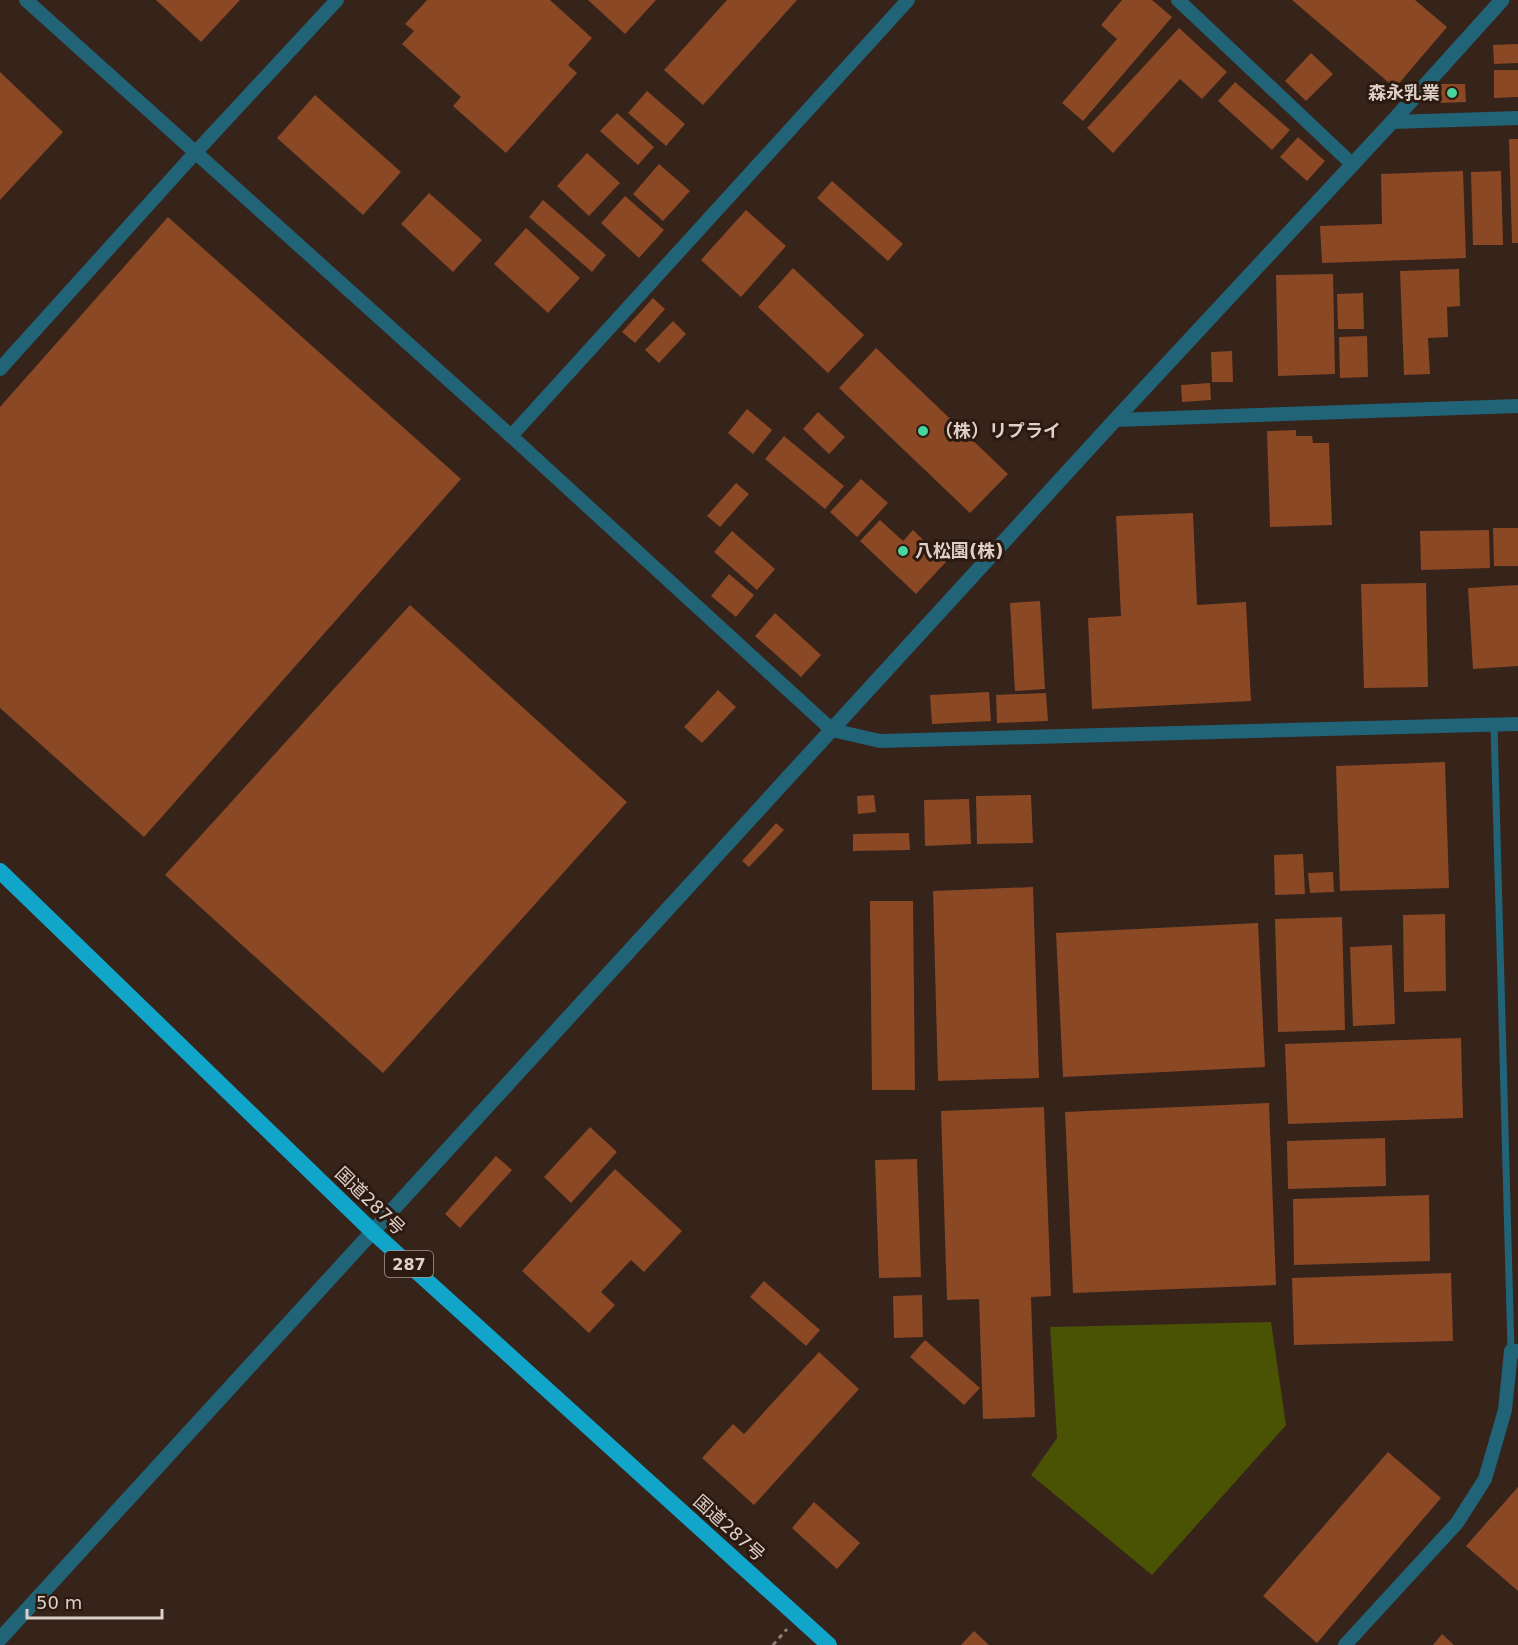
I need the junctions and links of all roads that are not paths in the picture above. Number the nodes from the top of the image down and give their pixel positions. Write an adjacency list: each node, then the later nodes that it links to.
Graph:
1 (26, 0): 8 (street)
2 (337, 0): 8 (street)
3 (908, 0): 13 (street)
4 (1178, 0): 9 (street)
5 (1502, 0): 7 (street)
6 (1518, 118): 7 (street)
7 (1392, 122): 9 (street)
8 (195, 153): 10 (street); 13 (street)
9 (1353, 165): 12 (street)
10 (0, 369)
11 (1518, 406): 12 (street)
12 (1115, 420): 16 (street)
13 (511, 436): 16 (street)
14 (1518, 724): 15 (street)
15 (1494, 725): 16 (street); 19 (lane)
16 (832, 730): 18 (street)
17 (0, 871): 18 (highway, 国道287号 / 287)
18 (373, 1232): 20 (street); 21 (highway, 国道287号 / 287)
19 (1515, 1351): 22 (street)
20 (0, 1639)
21 (829, 1645)
22 (1345, 1645)

